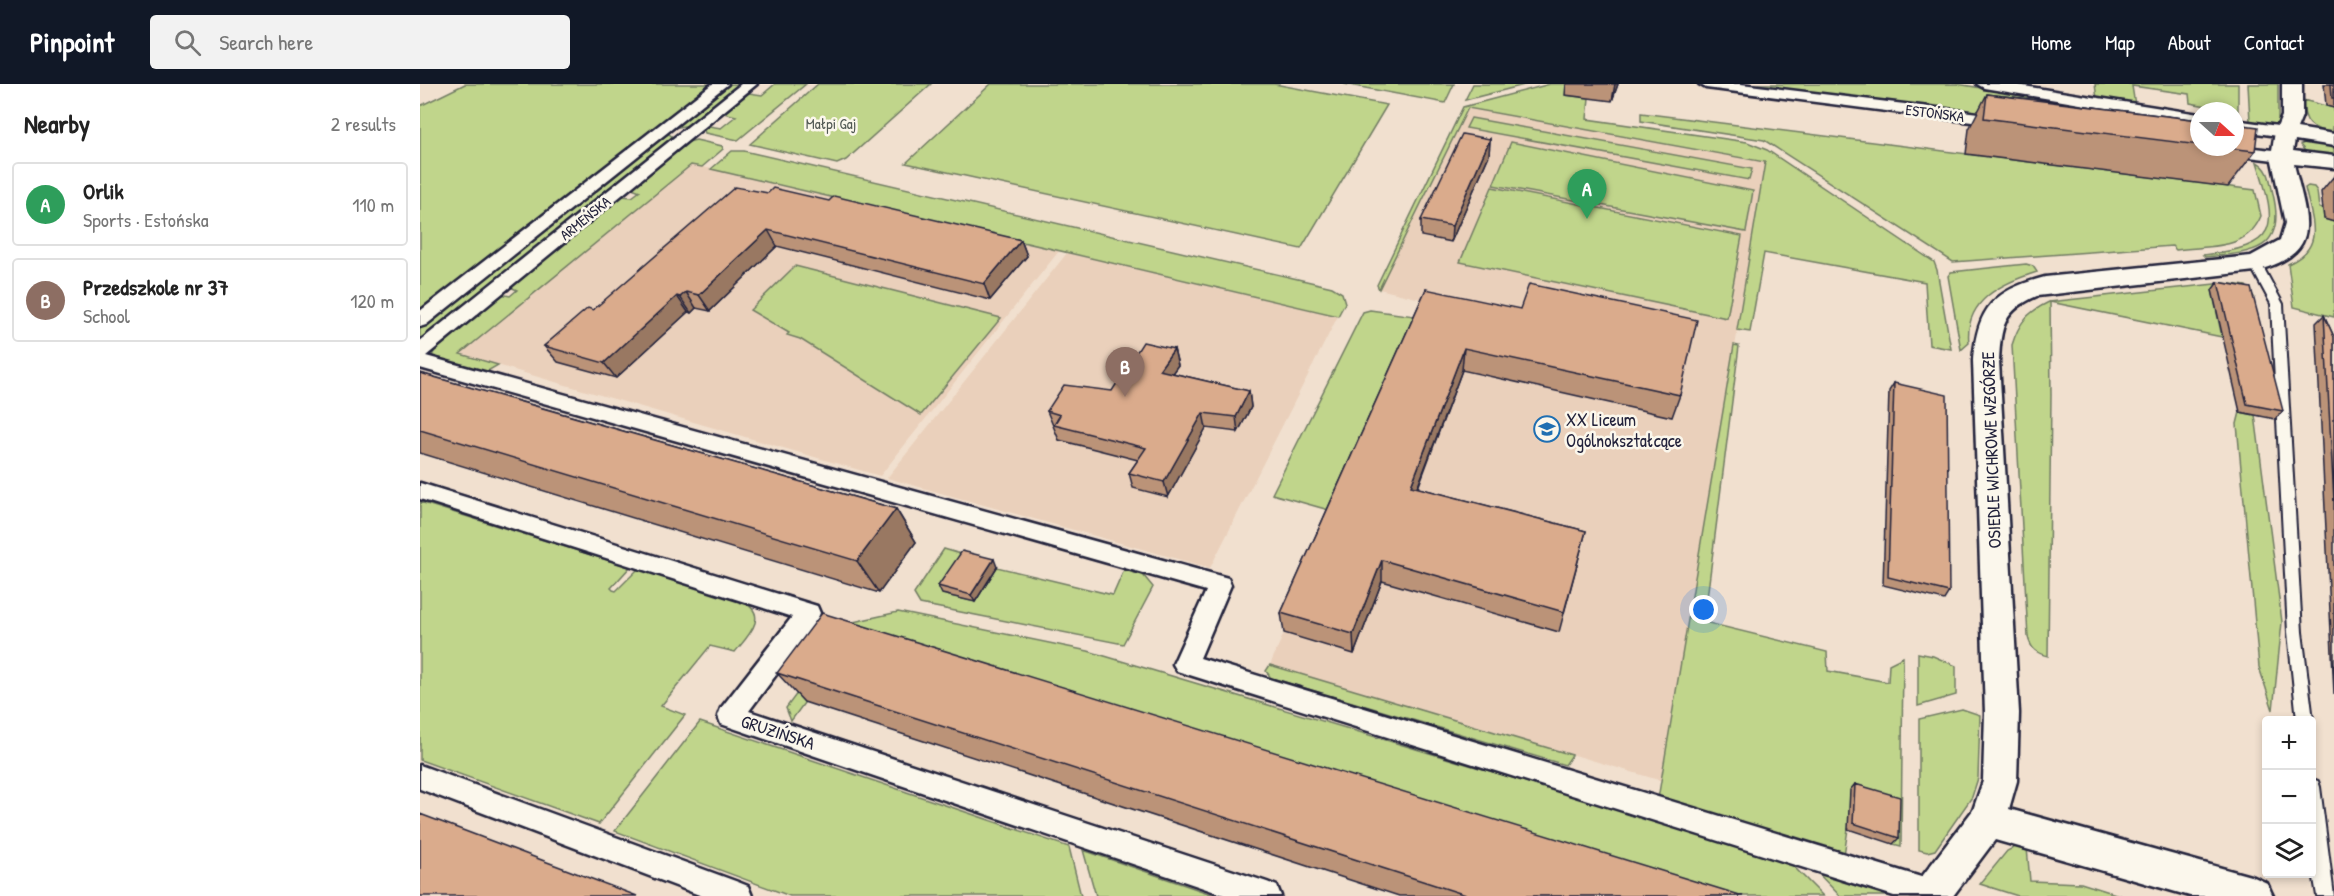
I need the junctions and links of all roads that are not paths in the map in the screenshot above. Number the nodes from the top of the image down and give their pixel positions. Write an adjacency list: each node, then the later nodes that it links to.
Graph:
1 (721, 84): 14 (street, ARMEŃSKA)
2 (750, 84): 15 (street, ARMEŃSKA)
3 (1706, 84): 7 (street, ESTOŃSKA)
4 (1983, 84): 6 (street)
5 (2292, 84): 9 (street, OSIEDLE WICHROWE WZGÓRZE)
6 (2190, 118)
7 (2021, 123)
8 (2244, 127): 9 (street)
9 (2287, 135): 10 (street); 11 (street); 12 (street); 13 (street, OSIEDLE WICHROWE WZGÓRZE)
10 (2334, 140)
11 (2244, 142)
12 (2334, 162)
13 (2255, 263): 18 (lane); 20 (street, OSIEDLE WICHROWE WZGÓRZE)
14 (420, 321)
15 (420, 351)
16 (420, 361): 22 (street)
17 (420, 491): 24 (street, GRUZIŃSKA)
18 (2305, 716)
19 (420, 777): 23 (street)
20 (1988, 820): 22 (street, OSIEDLE WICHROWE WZGÓRZE); 25 (street)
21 (2316, 824): 26 (lane)
22 (1930, 895)
23 (738, 896)
24 (1267, 896)
25 (2254, 896)
26 (2326, 896)

